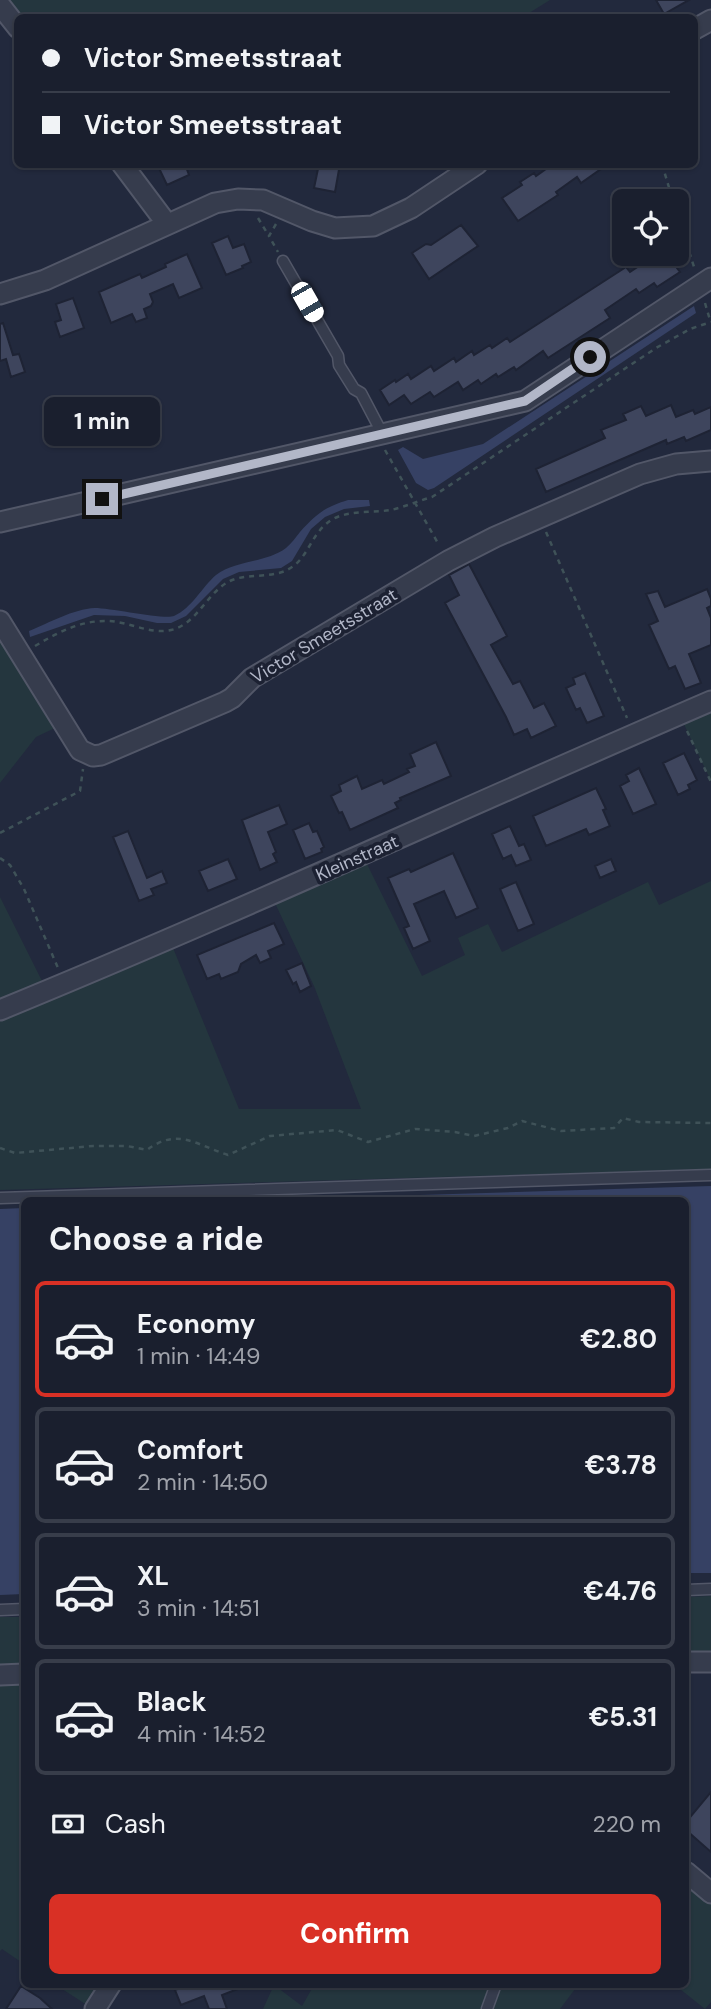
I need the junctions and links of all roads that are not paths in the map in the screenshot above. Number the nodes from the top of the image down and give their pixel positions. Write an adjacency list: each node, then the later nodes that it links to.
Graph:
1 (0, 5): 2 (street)
2 (14, 22)
3 (125, 168): 5 (street)
4 (471, 168): 5 (street)
5 (167, 224): 8 (street)
6 (283, 261): 9 (lane)
7 (711, 278): 9 (street)
8 (0, 294)
9 (383, 441): 11 (street)
10 (711, 461): 12 (street, Victor Smeetsstraat)
11 (0, 522)
12 (0, 621)
13 (711, 701): 14 (street, Kleinstraat)
14 (0, 1010)
15 (711, 1175): 17 (lane)
16 (21, 1197): 18 (lane)
17 (31, 1197)
18 (0, 1198)
19 (711, 1589): 20 (lane)
20 (689, 1590)
21 (21, 1609): 22 (lane)
22 (0, 1610)
23 (689, 1662): 24 (street)
24 (711, 1662)
25 (21, 1674): 26 (street)
26 (0, 1675)
27 (689, 1875): 28 (street)
28 (711, 1893)
29 (108, 1988): 31 (street)
30 (495, 1988): 32 (lane)
31 (95, 2009)
32 (487, 2009)

